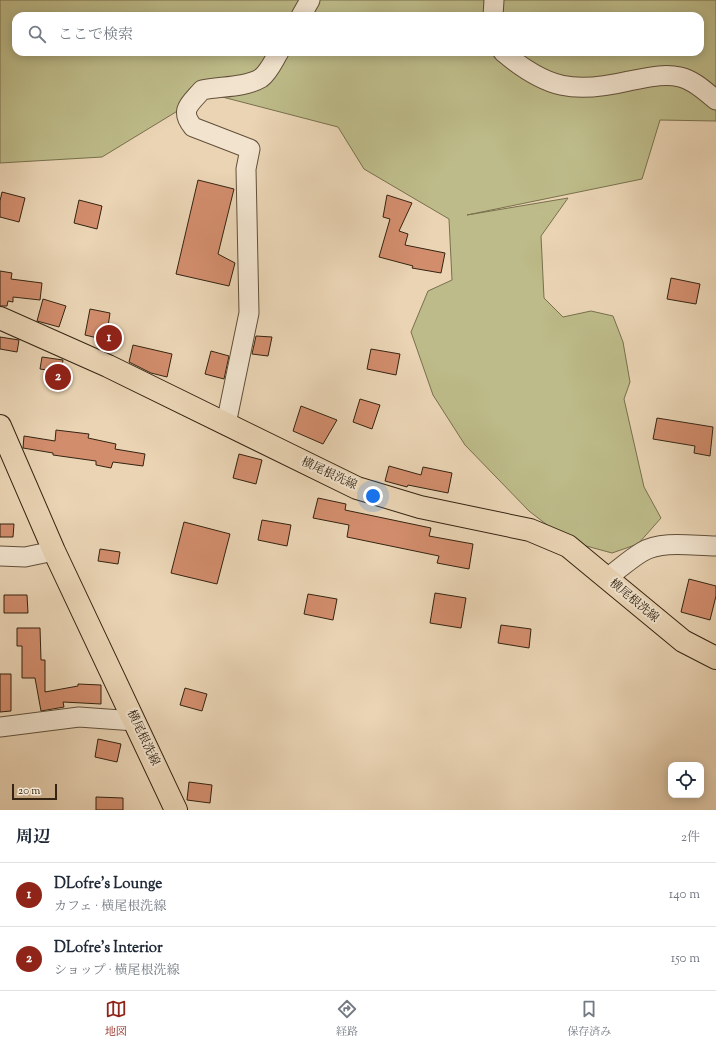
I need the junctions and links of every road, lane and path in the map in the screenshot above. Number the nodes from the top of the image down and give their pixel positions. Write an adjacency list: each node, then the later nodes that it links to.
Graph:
1 (310, 0): 3 (street)
2 (494, 0): 4 (street)
3 (303, 12)
4 (493, 12)
5 (277, 56): 9 (street)
6 (507, 56): 7 (street)
7 (716, 100)
8 (0, 318): 9 (main road, 横尾根洗線)
9 (226, 424): 14 (main road, 横尾根洗線)
10 (0, 426): 12 (main road, 横尾根洗線)
11 (716, 546): 14 (street)
12 (54, 551): 13 (street); 16 (main road, 横尾根洗線)
13 (0, 556)
14 (607, 578): 15 (main road, 横尾根洗線)
15 (716, 658)
16 (135, 721): 17 (street); 18 (main road, 横尾根洗線)
17 (0, 727)
18 (176, 810)

